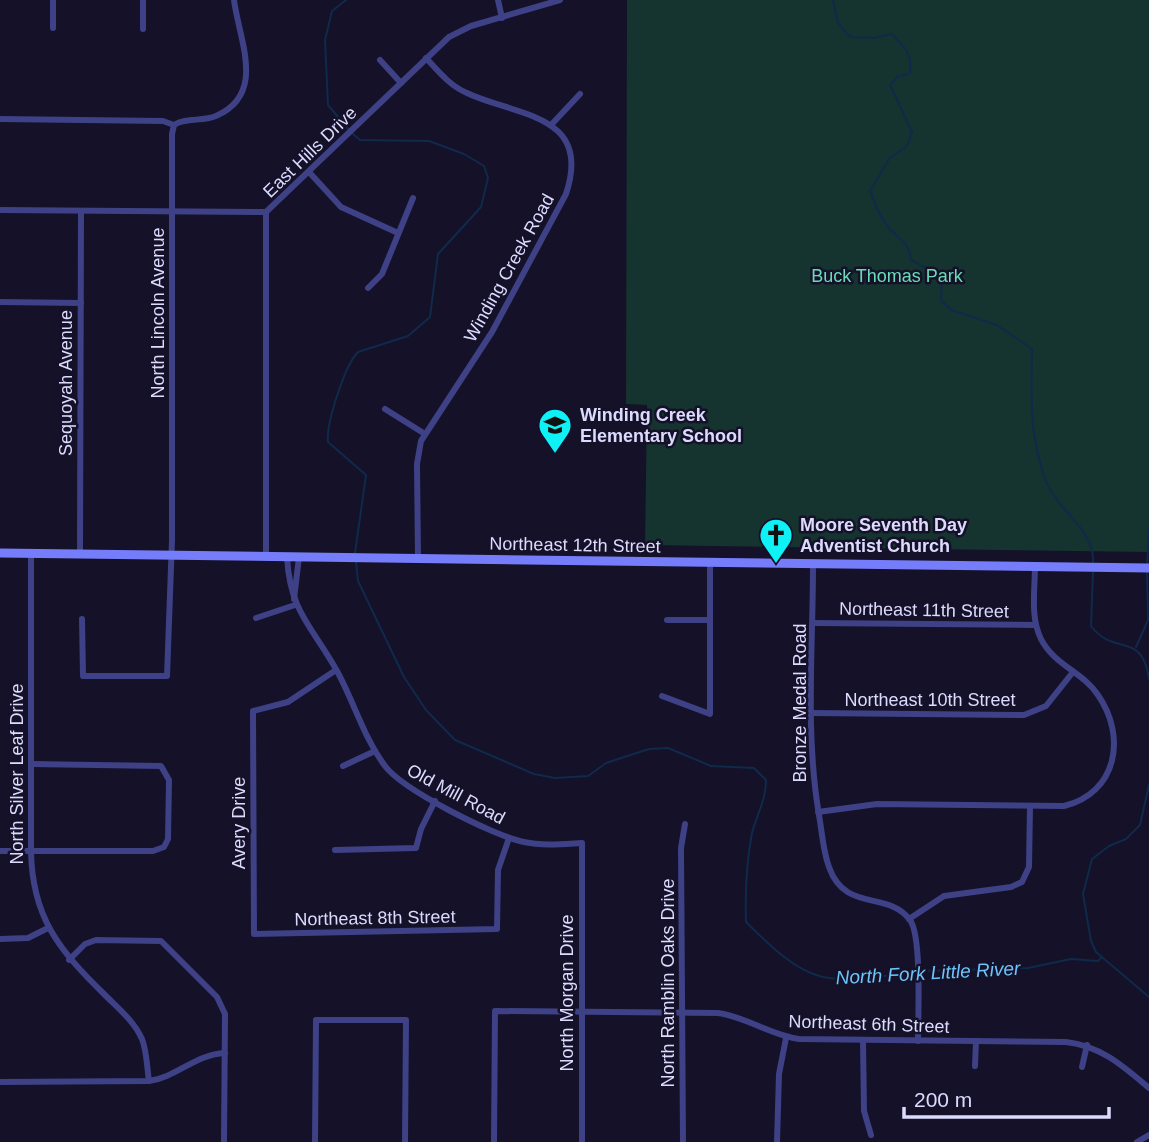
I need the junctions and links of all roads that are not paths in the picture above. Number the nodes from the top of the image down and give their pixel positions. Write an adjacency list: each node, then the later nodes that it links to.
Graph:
1 (53, 0): 7 (street)
2 (143, 0): 8 (street)
3 (234, 0): 14 (street)
4 (498, 0): 6 (street)
5 (560, 0): 6 (street, East Hills Drive)
6 (502, 18): 9 (street, East Hills Drive)
7 (53, 28)
8 (143, 29)
9 (426, 58): 11 (street, East Hills Drive); 15 (street)
10 (380, 60): 11 (street)
11 (401, 83): 16 (street, East Hills Drive)
12 (580, 94): 15 (street)
13 (0, 119): 14 (street)
14 (174, 125): 20 (street, North Lincoln Avenue)
15 (551, 125): 27 (street, Winding Creek Road)
16 (309, 172): 21 (street, East Hills Drive); 22 (street)
17 (413, 198): 22 (street)
18 (0, 210): 19 (street, East Hills Drive)
19 (80, 211): 20 (street, East Hills Drive); 25 (street, Sequoyah Avenue)
20 (173, 212): 21 (street, East Hills Drive); 31 (street, North Lincoln Avenue)
21 (266, 212): 32 (street)
22 (398, 233): 23 (street)
23 (368, 288)
24 (0, 302): 25 (street)
25 (80, 303): 30 (street, Sequoyah Avenue)
26 (385, 409): 27 (street)
27 (425, 434): 35 (street, Winding Creek Road)
28 (0, 553): 29 (street, Northeast 12th Street)
29 (31, 554): 30 (street, Northeast 12th Street); 52 (street, North Silver Leaf Drive)
30 (80, 554): 31 (street, Northeast 12th Street)
31 (170, 556): 32 (street, Northeast 12th Street); 41 (street, North Lincoln Avenue)
32 (266, 556): 33 (street, Northeast 12th Street)
33 (287, 557): 34 (street, Northeast 12th Street); 40 (street, Old Mill Road)
34 (299, 557): 35 (street, Northeast 12th Street); 40 (street)
35 (418, 558): 36 (street, Northeast 12th Street)
36 (710, 564): 37 (street, Northeast 12th Street); 44 (street)
37 (813, 565): 38 (street, Northeast 12th Street); 45 (street, Bronze Medal Road)
38 (1035, 565): 39 (street, Northeast 12th Street); 46 (street)
39 (1149, 568)
40 (295, 602): 42 (street); 47 (street, Old Mill Road)
41 (82, 618)
42 (256, 618)
43 (667, 620): 44 (street)
44 (710, 620): 49 (street)
45 (813, 623): 46 (street, Northeast 11th Street); 50 (street, Bronze Medal Road)
46 (1035, 625): 48 (street)
47 (336, 670): 51 (street, Old Mill Road); 65 (street, Avery Drive)
48 (1073, 672): 50 (street, Northeast 10th Street); 55 (street)
49 (662, 696)
50 (811, 713): 56 (street, Bronze Medal Road)
51 (375, 751): 53 (street); 54 (street, Old Mill Road)
52 (32, 764): 62 (street, North Silver Leaf Drive); 62 (street)
53 (343, 766)
54 (435, 801): 58 (street, Old Mill Road); 60 (street)
55 (1030, 806): 56 (street); 63 (street)
56 (818, 812): 63 (street, Bronze Medal Road)
57 (685, 824): 69 (street, North Ramblin Oaks Drive)
58 (509, 838): 59 (street, Old Mill Road); 65 (street, Northeast 8th Street)
59 (582, 843): 68 (street, North Morgan Drive)
60 (335, 850)
61 (0, 851): 62 (street)
62 (31, 851): 64 (street, North Silver Leaf Drive)
63 (909, 919): 72 (street)
64 (48, 928): 66 (street); 67 (street, North Silver Leaf Drive)
65 (254, 934)
66 (0, 939)
67 (69, 960): 75 (street); 79 (street, North Silver Leaf Drive)
68 (582, 1012): 69 (street, Northeast 6th Street); 86 (street, Northeast 6th Street); 87 (street, North Morgan Drive)
69 (682, 1013): 70 (street, Northeast 6th Street); 88 (street, North Ramblin Oaks Drive)
70 (786, 1038): 71 (street, Northeast 6th Street); 89 (street)
71 (863, 1040): 72 (street, Northeast 6th Street); 81 (street)
72 (918, 1041): 73 (street, Northeast 6th Street)
73 (976, 1041): 74 (street, Northeast 6th Street); 76 (street)
74 (1087, 1045): 77 (street); 80 (street, Northeast 6th Street)
75 (225, 1053): 79 (street); 83 (street)
76 (975, 1066)
77 (1082, 1066)
78 (0, 1082): 79 (street)
79 (149, 1082)
80 (1149, 1088)
81 (871, 1135)
82 (1149, 1135): 90 (street)
83 (225, 1142)
84 (315, 1142): 85 (street)
85 (405, 1142)
86 (494, 1142)
87 (582, 1142)
88 (683, 1142)
89 (777, 1142)
90 (1136, 1142)

